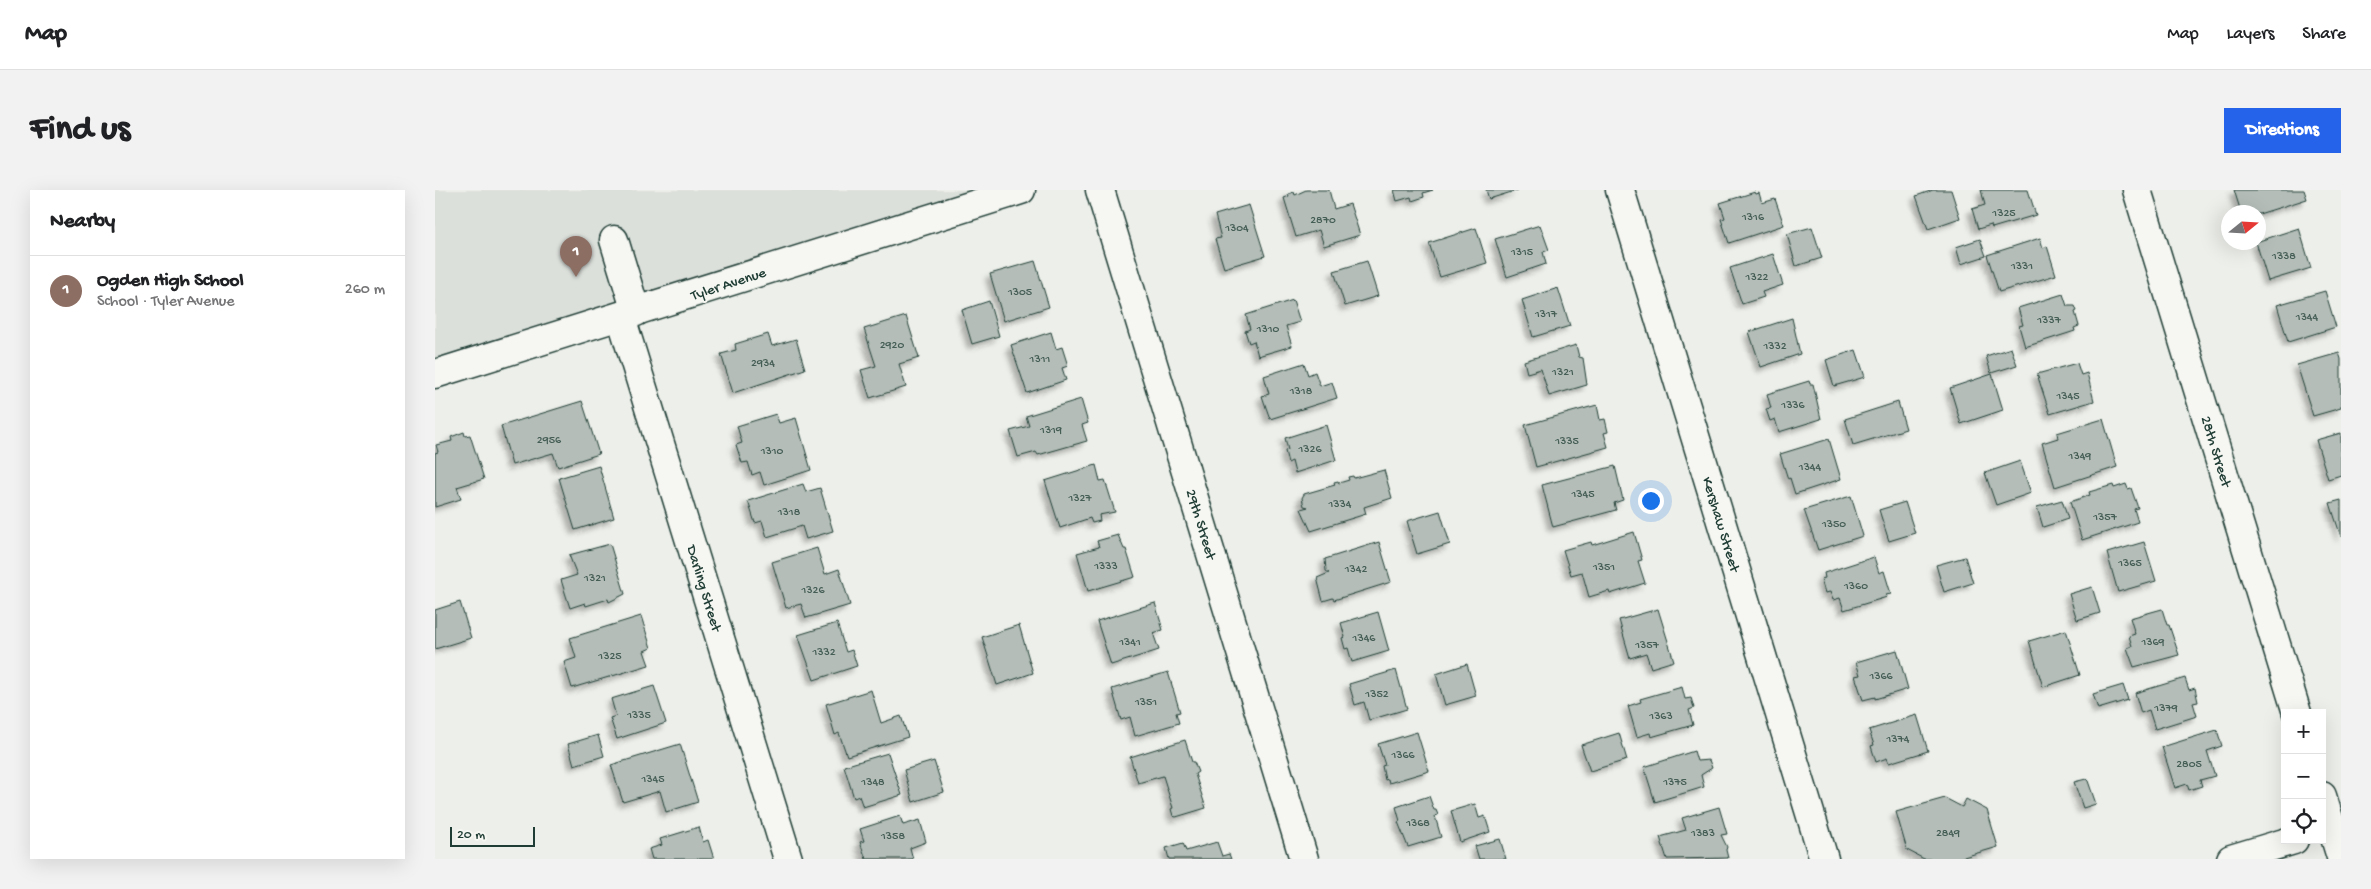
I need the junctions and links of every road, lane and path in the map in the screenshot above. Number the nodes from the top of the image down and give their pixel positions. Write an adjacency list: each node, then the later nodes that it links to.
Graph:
1 (1021, 190): 6 (street, Tyler Avenue)
2 (1100, 190): 14 (street, 29th Street)
3 (1620, 190): 15 (street, Kershaw Street)
4 (2137, 190): 8 (street, 28th Street)
5 (613, 240): 6 (street, Darling Street)
6 (629, 314): 7 (street, Tyler Avenue); 13 (street, Darling Street)
7 (435, 374)
8 (2296, 709)
9 (2323, 799): 10 (street)
10 (2332, 829): 12 (street)
11 (2281, 844): 16 (street)
12 (2341, 857)
13 (788, 859)
14 (1304, 859)
15 (1824, 859)
16 (2231, 859)

